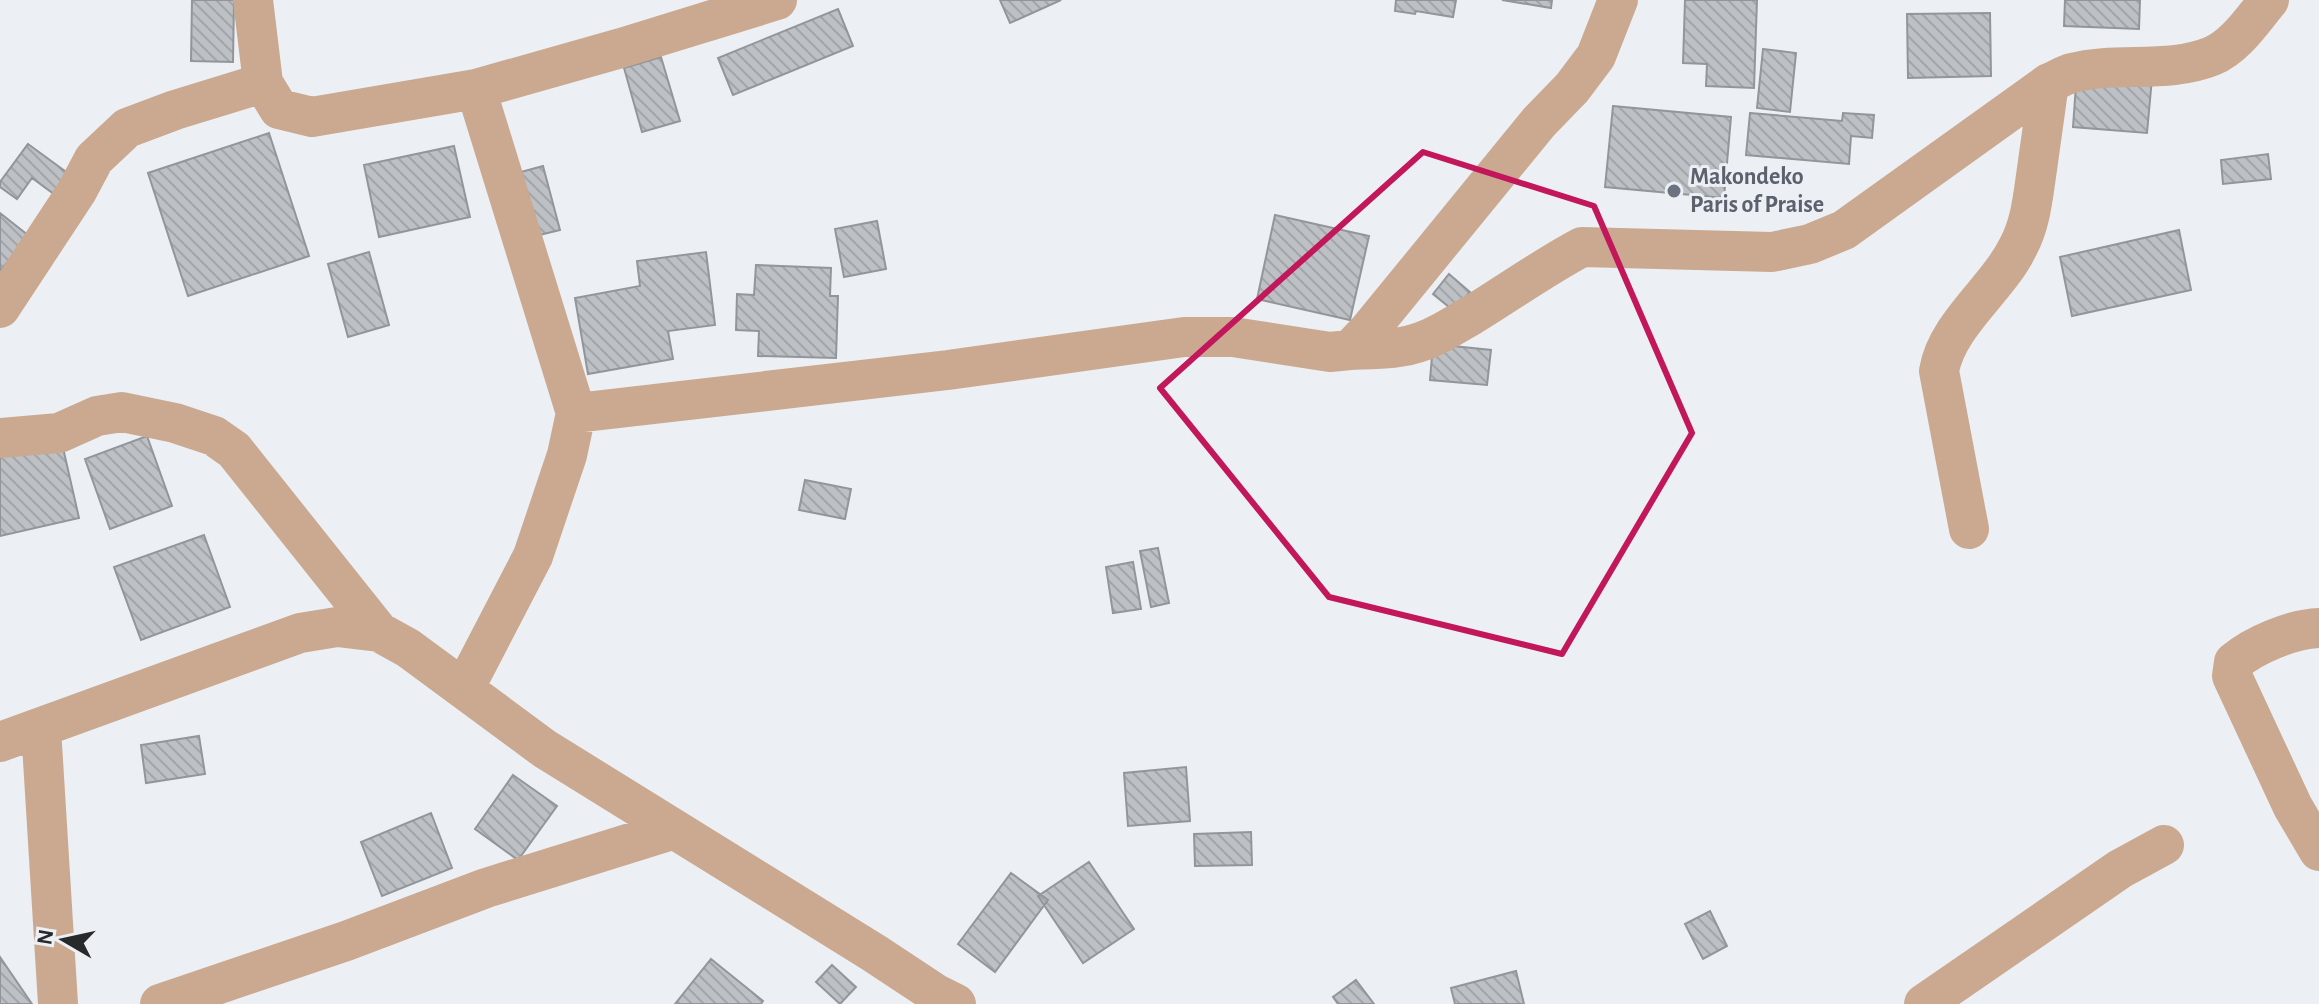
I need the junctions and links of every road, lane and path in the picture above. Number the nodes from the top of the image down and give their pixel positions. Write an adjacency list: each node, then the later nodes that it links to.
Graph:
1 (253, 0): 5 (street)
2 (777, 0): 7 (street)
3 (1618, 0): 9 (street)
4 (2269, 0): 6 (street)
5 (263, 83): 7 (street); 8 (street)
6 (2049, 83): 9 (street); 12 (street)
7 (476, 89): 10 (street)
8 (0, 308)
9 (1350, 350): 10 (street)
10 (576, 413): 15 (street)
11 (0, 438): 14 (street)
12 (1969, 529)
13 (2319, 628): 20 (street)
14 (379, 632): 15 (street); 16 (street)
15 (464, 689): 18 (street)
16 (41, 728): 17 (street); 21 (street)
17 (0, 742)
18 (672, 830): 22 (street); 23 (street)
19 (2164, 845): 24 (street)
20 (2319, 851)
21 (58, 1004)
22 (160, 1004)
23 (956, 1004)
24 (1924, 1004)

